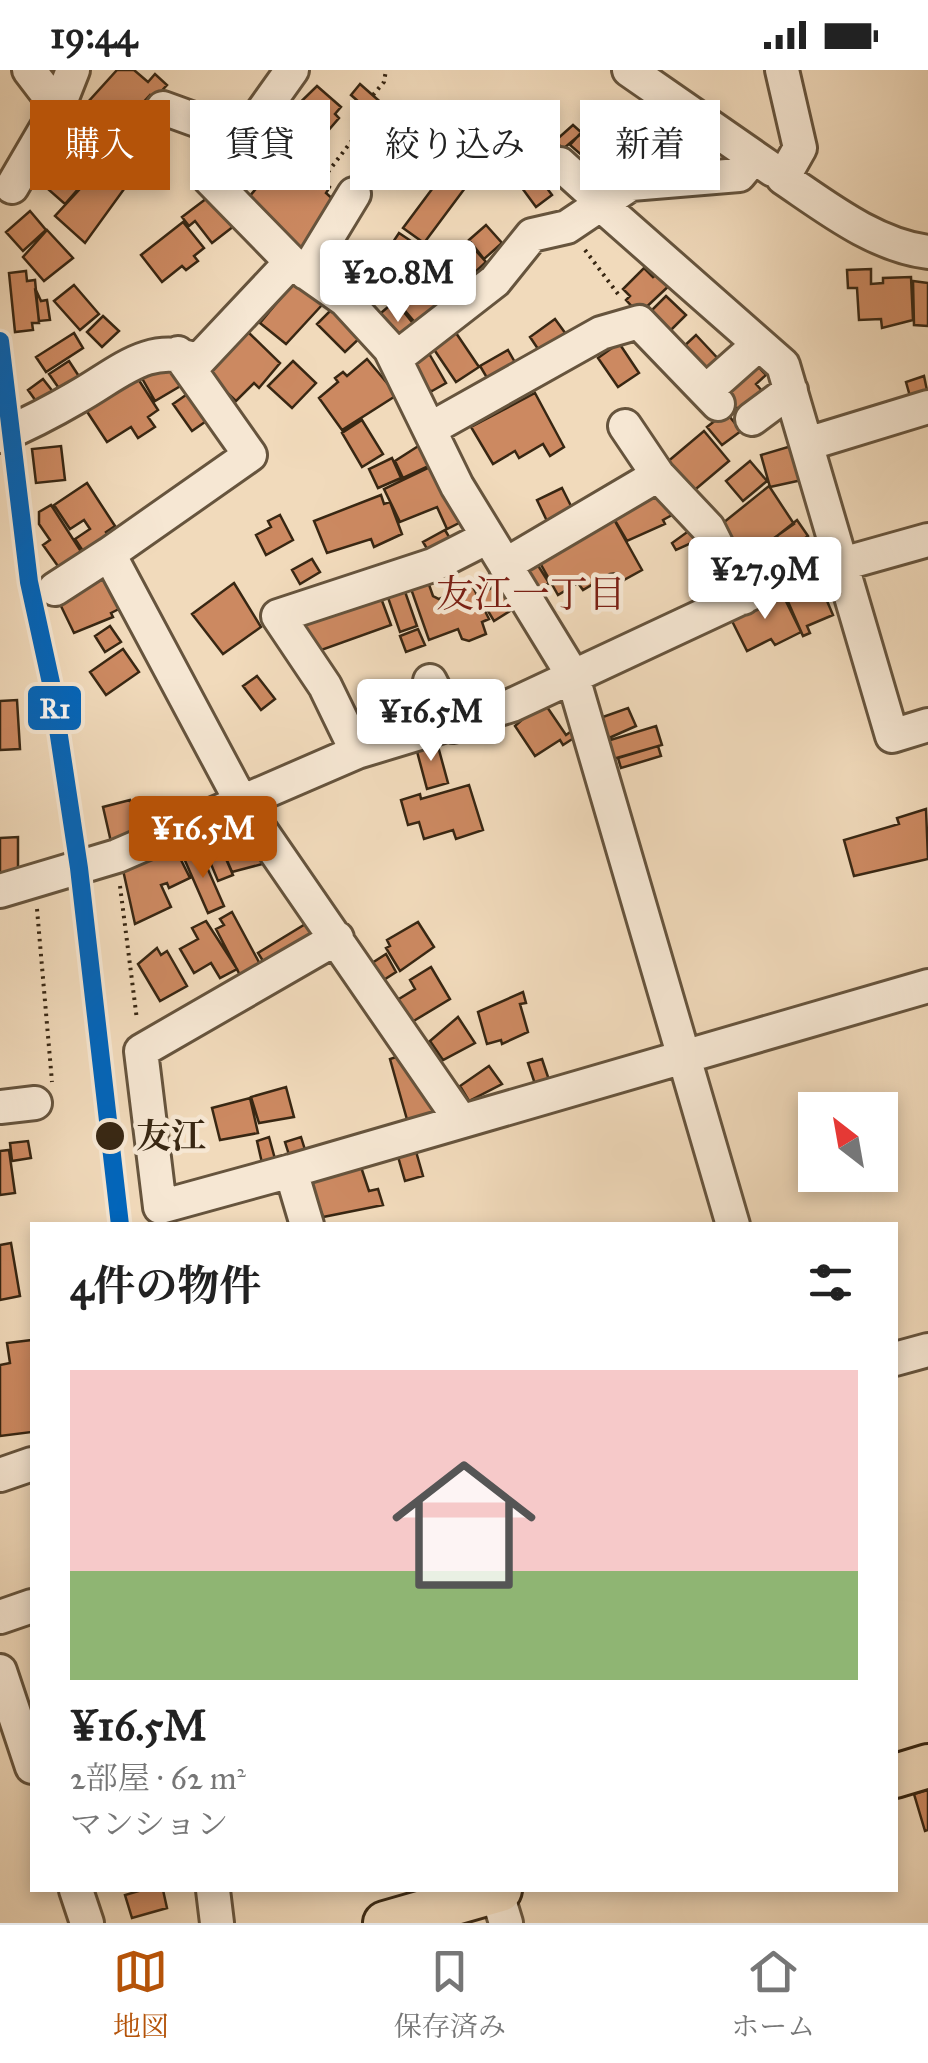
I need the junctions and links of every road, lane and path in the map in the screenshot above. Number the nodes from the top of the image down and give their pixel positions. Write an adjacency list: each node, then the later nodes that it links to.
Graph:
1 (29, 70): 8 (street)
2 (73, 70): 9 (street)
3 (292, 70): 10 (street)
4 (386, 70): 7 (path)
5 (629, 70): 13 (street)
6 (782, 70): 16 (street)
7 (373, 96)
8 (52, 100)
9 (61, 100)
10 (271, 100)
11 (350, 143): 15 (path)
12 (30, 156): 17 (street)
13 (754, 157): 16 (street); 20 (street)
14 (560, 164): 20 (street)
15 (330, 169)
16 (783, 178): 22 (street)
17 (12, 187)
18 (221, 190): 23 (street)
19 (354, 194): 23 (street)
20 (600, 203): 21 (street); 25 (street)
21 (566, 226): 24 (path); 27 (street)
22 (928, 252)
23 (299, 268): 26 (street); 27 (street)
24 (639, 322): 25 (street); 32 (street)
25 (759, 344): 28 (street)
26 (178, 353): 33 (street); 38 (street)
27 (396, 358): 32 (street)
28 (791, 390): 30 (street); 34 (street)
29 (928, 407): 34 (street)
30 (752, 419)
31 (625, 426): 35 (street)
32 (430, 429): 37 (street)
33 (0, 436)
34 (807, 444): 39 (street)
35 (658, 475): 37 (street); 41 (street)
36 (928, 540): 39 (street)
37 (497, 550): 42 (street); 46 (street)
38 (109, 554): 40 (street); 47 (street)
39 (844, 563): 41 (street); 45 (street)
40 (55, 589)
41 (743, 598): 42 (street)
42 (572, 674): 44 (street); 54 (street)
43 (430, 680): 44 (street)
44 (453, 726): 46 (street)
45 (928, 726)
46 (357, 752): 47 (street)
47 (242, 803): 48 (street); 51 (street)
48 (116, 856): 49 (street); 53 (path)
49 (34, 885): 50 (street); 55 (path)
50 (0, 892)
51 (337, 938): 53 (street); 57 (street)
52 (928, 986): 54 (street)
53 (140, 1052): 59 (street)
54 (684, 1056): 57 (street); 61 (street)
55 (35, 1103): 56 (street)
56 (0, 1107)
57 (461, 1121): 58 (street)
58 (292, 1171): 59 (street); 60 (street)
59 (160, 1216)
60 (306, 1222)
61 (732, 1222)
62 (928, 1350): 63 (street)
63 (898, 1358)
64 (30, 1465): 65 (street)
65 (0, 1475)
66 (30, 1607): 67 (street)
67 (0, 1616)
68 (0, 1671): 69 (street)
69 (30, 1762)
70 (928, 1766): 71 (main road)
71 (898, 1775)
72 (77, 1892): 76 (street)
73 (213, 1892): 77 (street)
74 (490, 1892): 78 (main road)
75 (498, 1892): 79 (street)
76 (87, 1923)
77 (217, 1923)
78 (385, 1923)
79 (506, 1923)

